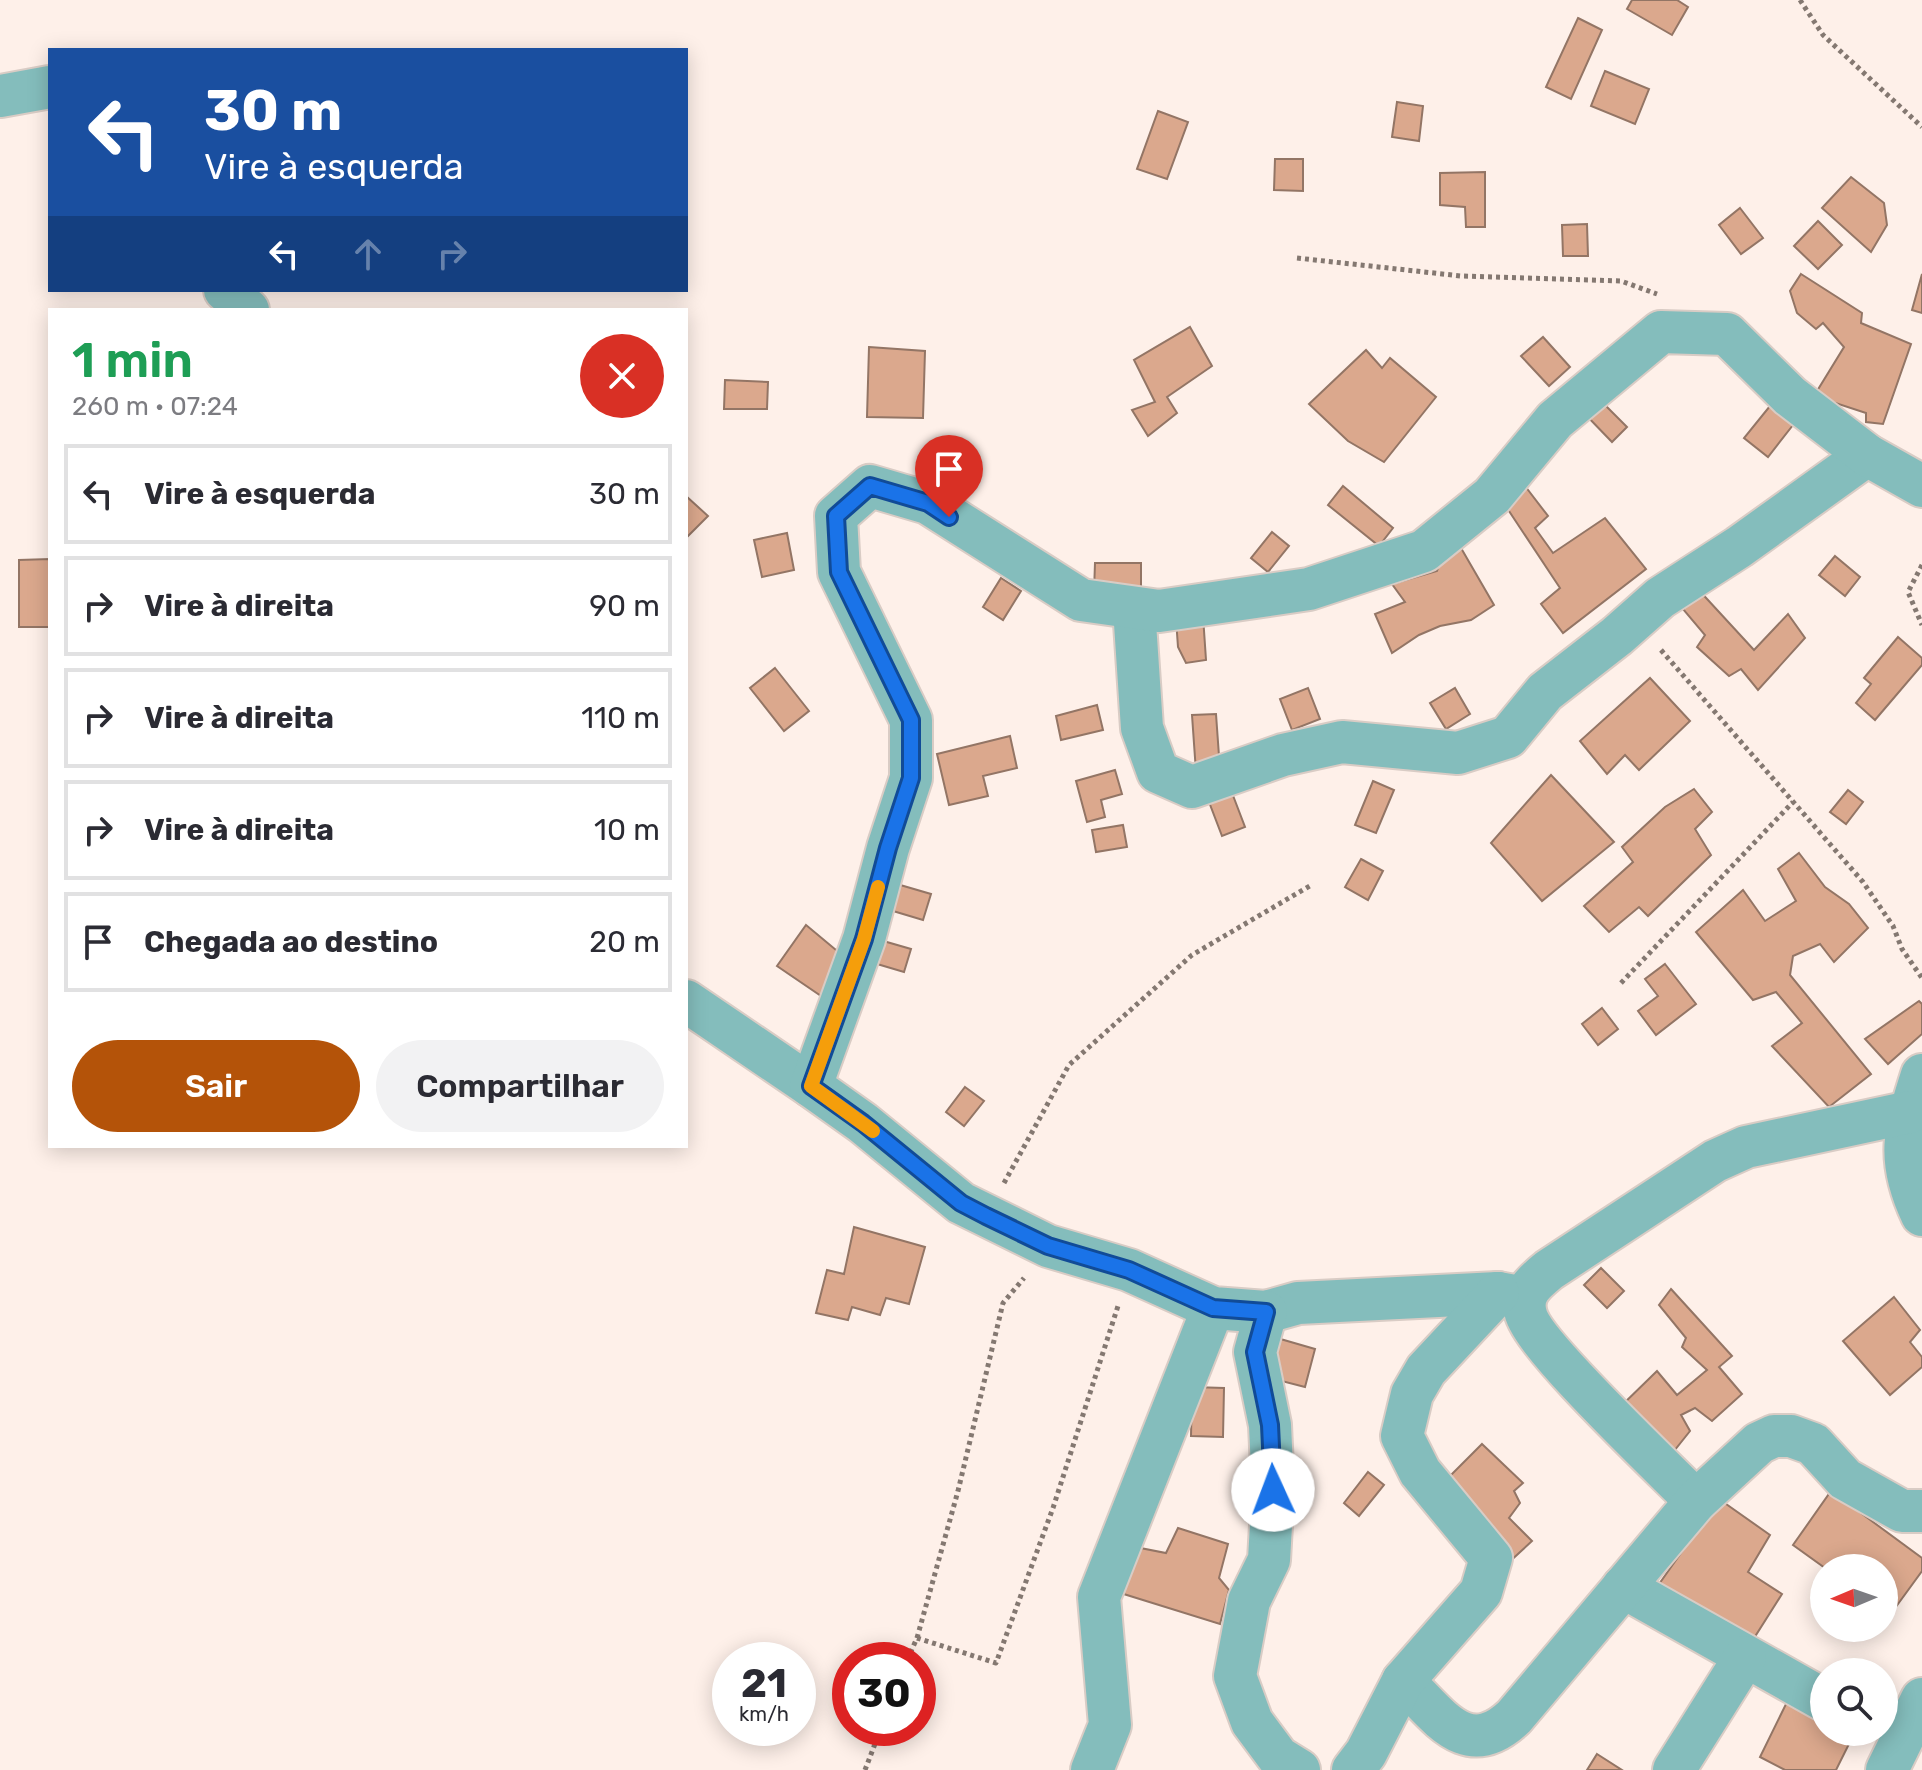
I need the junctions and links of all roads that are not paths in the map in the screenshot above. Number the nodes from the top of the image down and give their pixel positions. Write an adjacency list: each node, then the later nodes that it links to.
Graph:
1 (48, 87): 2 (street)
2 (0, 96)
3 (227, 292): 4 (street)
4 (246, 308)
5 (1867, 455): 6 (street); 7 (street); 7 (street)
6 (1922, 486)
7 (1134, 608): 9 (street)
8 (688, 1002): 9 (street)
9 (811, 1086): 13 (street)
10 (1916, 1094): 11 (street); 12 (street)
11 (1922, 1215)
12 (1511, 1296): 14 (street); 15 (street); 19 (street)
13 (1213, 1308): 14 (street); 23 (street)
14 (1266, 1312): 24 (street)
15 (1696, 1501): 16 (street); 17 (street)
16 (1922, 1511)
17 (1623, 1587): 18 (street); 19 (street)
18 (1745, 1657): 20 (street); 26 (street)
19 (1403, 1681): 25 (street)
20 (1810, 1692)
21 (1922, 1699): 22 (street)
22 (1890, 1748)
23 (1092, 1770)
24 (1299, 1770)
25 (1353, 1770)
26 (1674, 1770)

